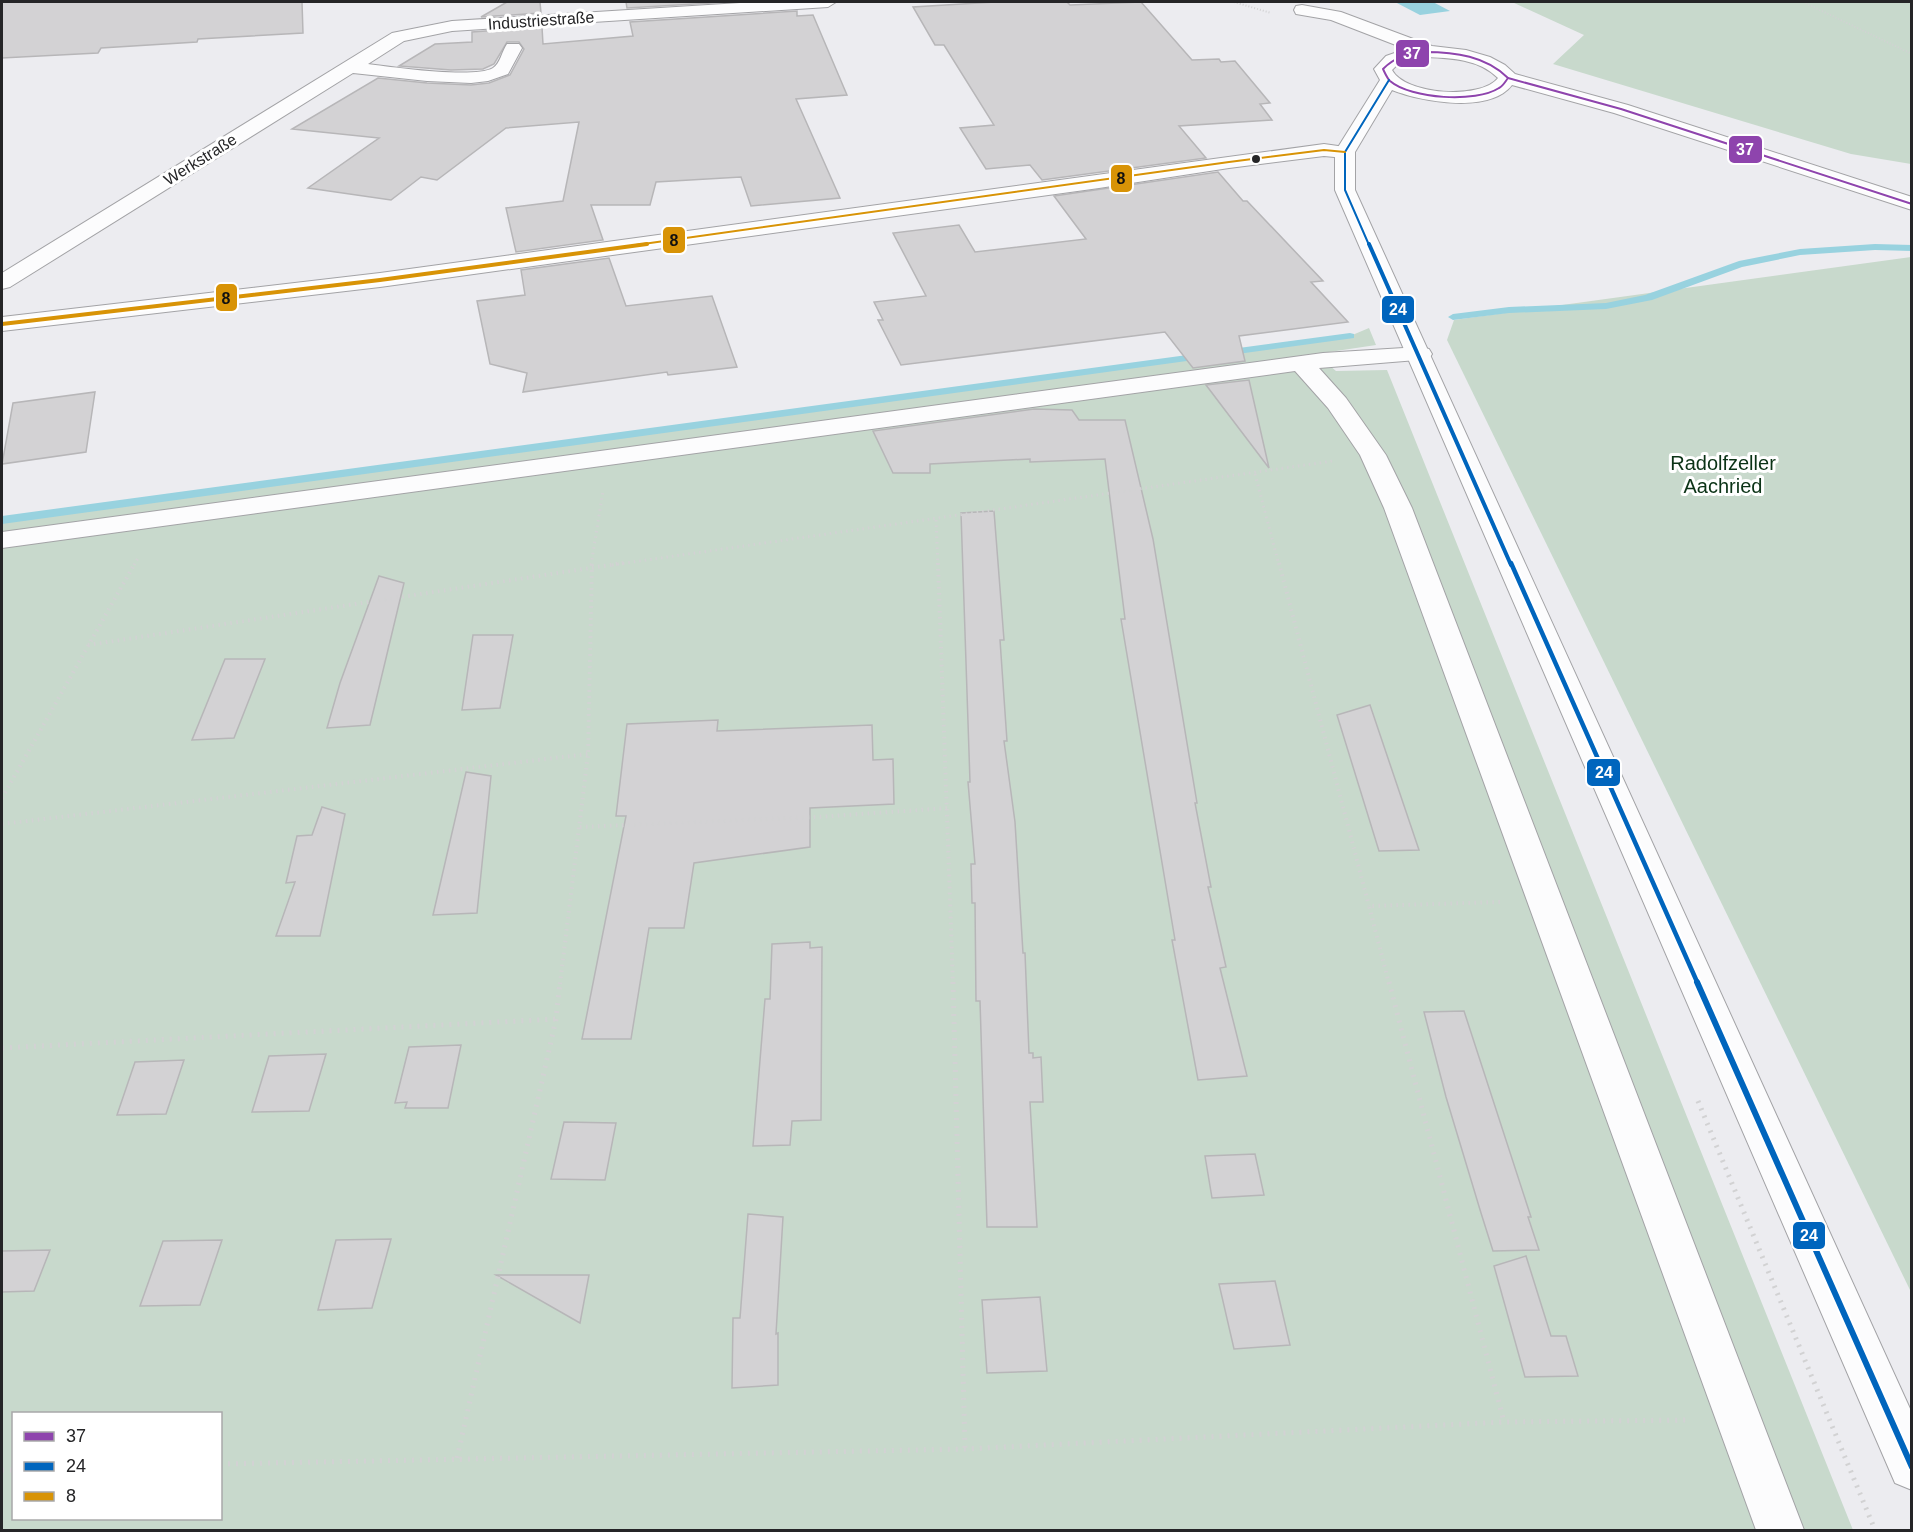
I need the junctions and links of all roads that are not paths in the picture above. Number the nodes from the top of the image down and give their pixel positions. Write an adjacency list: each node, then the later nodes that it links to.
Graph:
1 (828, 2): 2 (main road, Industriestraße)
2 (398, 37): 6 (main road, Werkstraße)
3 (513, 48): 6 (main road)
4 (1431, 52): 5 (main road); 5 (main road); 7 (main road)
5 (1394, 58): 8 (main road)
6 (350, 67): 17 (main road, Werkstraße)
7 (1508, 78): 9 (main road); 14 (main road)
8 (1389, 80): 10 (main road); 13 (main road)
9 (1494, 92): 10 (main road); 14 (main road)
10 (1437, 96): 11 (main road)
11 (1409, 107)
12 (1389, 114): 13 (main road)
13 (1360, 126): 15 (main road)
14 (1683, 131): 16 (main road)
15 (1345, 152): 18 (main road); 19 (main road)
16 (1911, 204)
17 (2, 282)
18 (2, 324)
19 (1419, 354): 20 (main road); 22 (main road)
20 (1301, 363): 21 (main road); 23 (main road)
21 (2, 540)
22 (1911, 1467)
23 (1780, 1530)

